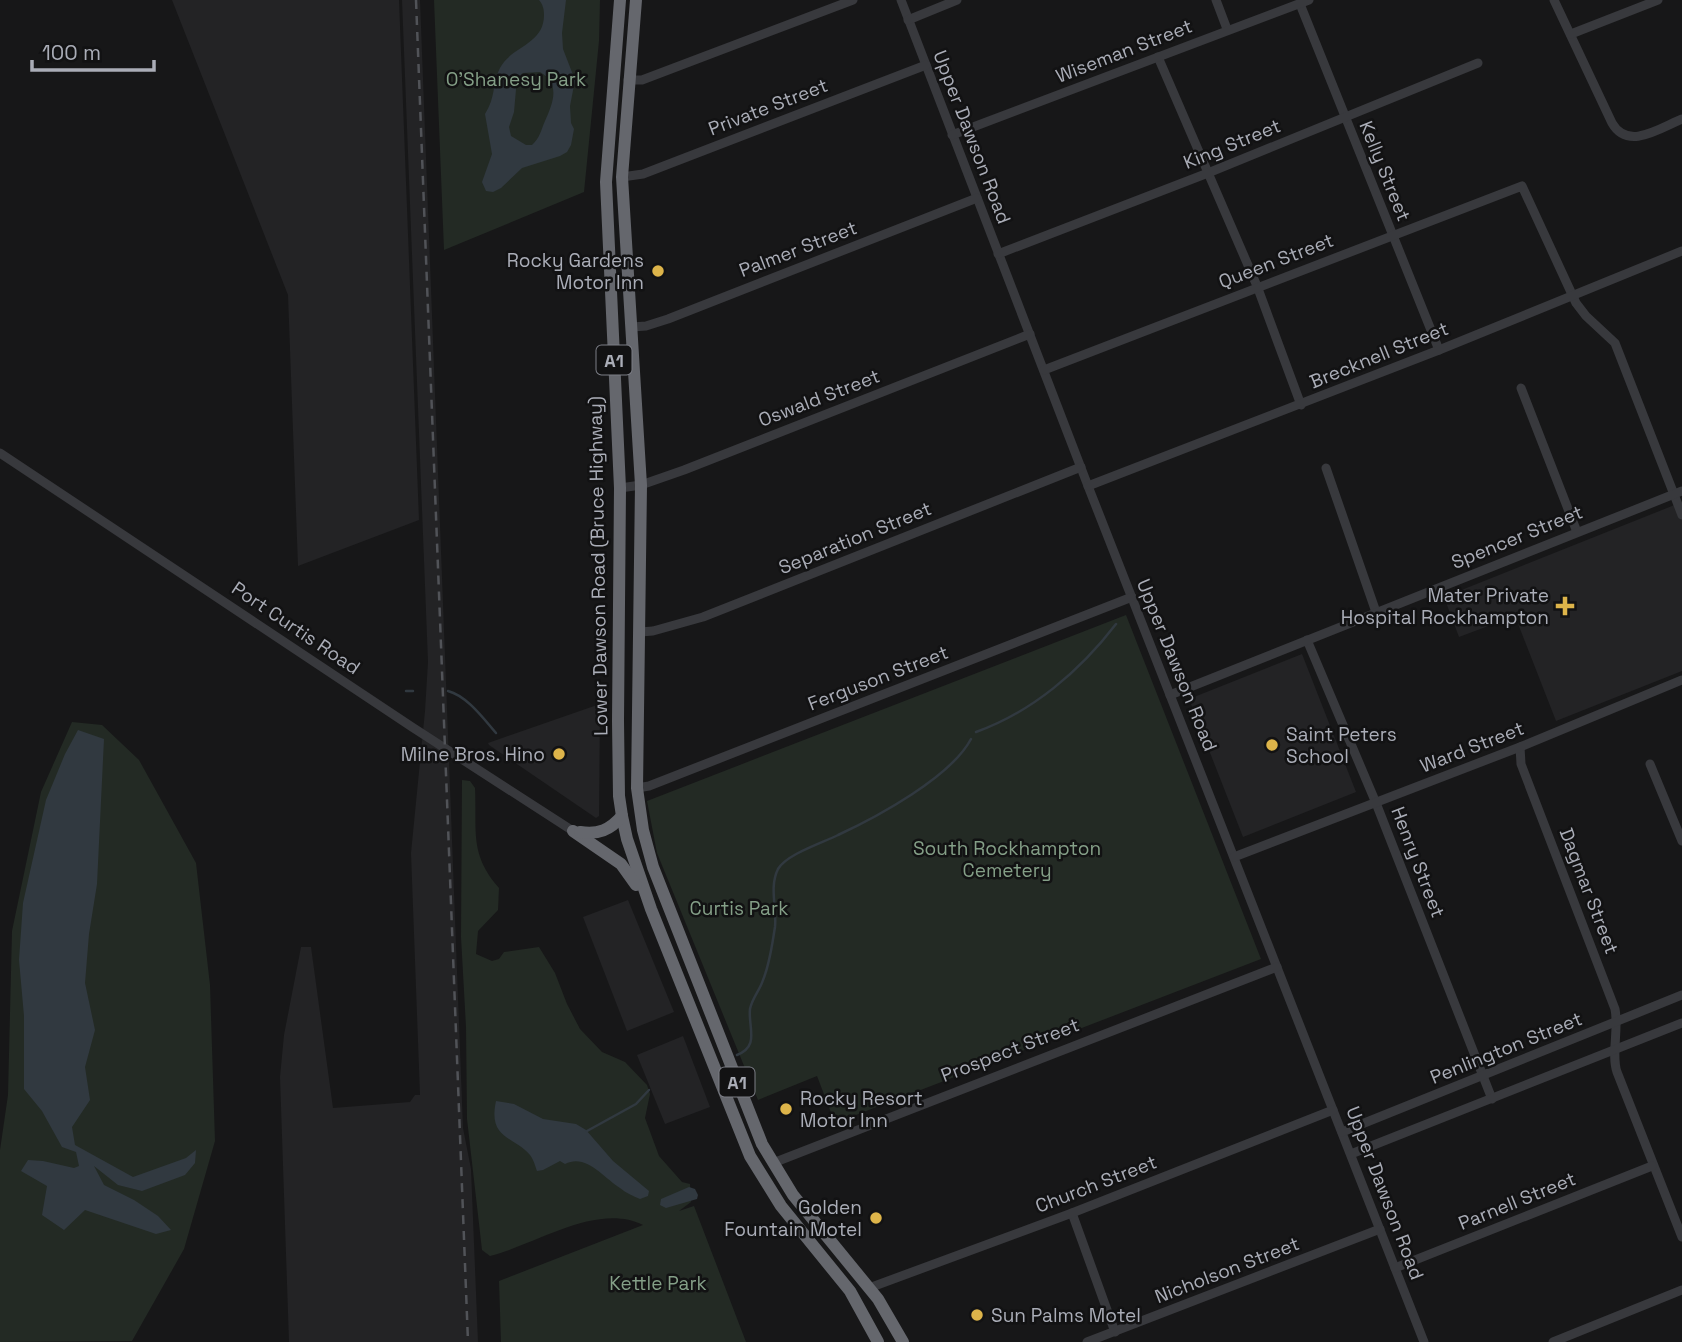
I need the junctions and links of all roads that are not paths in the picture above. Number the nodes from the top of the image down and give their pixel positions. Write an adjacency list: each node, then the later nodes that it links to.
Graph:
1 (620, 0): 39 (highway, Lower Dawson Road (Bruce Highway) / A1)
2 (636, 0): 16 (highway, Lower Dawson Road (Bruce Highway) / A1)
3 (853, 0): 16 (street)
4 (901, 0): 10 (street, Upper Dawson Road)
5 (957, 0): 10 (street)
6 (1216, 0): 11 (street)
7 (1554, 0): 12 (street)
8 (1658, 0): 12 (street)
9 (1304, 2): 11 (street, Wiseman Street); 17 (street, Kelly Street)
10 (908, 20): 15 (street, Upper Dawson Road)
11 (1227, 29): 13 (street, Wiseman Street)
12 (1571, 34): 18 (street)
13 (1158, 57): 19 (street, Wiseman Street); 20 (street)
14 (1478, 64): 17 (street, King Street)
15 (926, 65): 19 (street, Upper Dawson Road); 21 (street, Private Street)
16 (628, 80): 21 (highway, Lower Dawson Road (Bruce Highway) / A1)
17 (1345, 118): 20 (street, King Street); 23 (street, Kelly Street)
18 (1682, 119)
19 (952, 135): 22 (street, Upper Dawson Road)
20 (1208, 173): 25 (street, King Street); 26 (street)
21 (622, 177): 28 (highway, Lower Dawson Road (Bruce Highway) / A1)
22 (977, 198): 25 (street, Upper Dawson Road); 28 (street, Palmer Street)
23 (1392, 235): 26 (street, Queen Street); 27 (street, Queen Street); 30 (street, Kelly Street)
24 (1682, 251): 27 (street, Brecknell Street)
25 (998, 254): 29 (street, Upper Dawson Road)
26 (1257, 286): 31 (street, Queen Street); 33 (street)
27 (1571, 294): 30 (street, Brecknell Street); 40 (street)
28 (632, 327): 37 (highway, Lower Dawson Road (Bruce Highway) / A1)
29 (1030, 334): 31 (street, Upper Dawson Road); 37 (street, Oswald Street)
30 (1439, 350): 33 (street, Brecknell Street)
31 (1044, 370): 35 (street, Upper Dawson Road)
32 (1521, 388): 42 (street)
33 (1301, 405): 38 (street, Brecknell Street)
34 (0, 453): 46 (street, Port Curtis Road)
35 (1081, 467): 38 (street, Upper Dawson Road); 45 (street, Separation Street)
36 (1325, 468): 44 (street)
37 (641, 485): 39 (street, Oswald Street); 45 (highway, Lower Dawson Road (Bruce Highway) / A1)
38 (1088, 486): 43 (street, Upper Dawson Road)
39 (620, 488): 55 (highway, Lower Dawson Road (Bruce Highway) / A1)
40 (1678, 493): 41 (street); 42 (street, Spencer Street)
41 (1682, 515)
42 (1577, 532): 44 (street, Spencer Street)
43 (1132, 597): 50 (street, Upper Dawson Road); 53 (street, Ferguson Street)
44 (1376, 612): 47 (street, Spencer Street)
45 (640, 632): 53 (highway, Lower Dawson Road (Bruce Highway) / A1)
46 (272, 633): 48 (street); 56 (street, Port Curtis Road)
47 (1307, 640): 50 (street, Spencer Street); 54 (street, Henry Street)
48 (265, 643)
49 (1682, 680): 51 (street, Ward Street)
50 (1170, 695): 58 (street, Upper Dawson Road)
51 (1520, 747): 54 (street, Ward Street); 62 (street, Dagmar Street)
52 (1650, 764): 57 (street)
53 (637, 788): 70 (highway, A1)
54 (1376, 803): 58 (street, Ward Street); 65 (street, Henry Street)
55 (622, 816): 56 (highway); 59 (highway, A1)
56 (573, 831): 59 (highway)
57 (1682, 841)
58 (1234, 857): 60 (street, Upper Dawson Road)
59 (651, 909): 72 (highway, A1)
60 (1277, 967): 67 (street, Upper Dawson Road); 70 (street, Prospect Street)
61 (1682, 995): 62 (street, Penlington Street)
62 (1618, 1021): 64 (street, Dagmar Street); 65 (street, Penlington Street)
63 (1682, 1023): 64 (street)
64 (1616, 1049): 66 (street); 71 (street, Dagmar Street)
65 (1483, 1076): 66 (street, Henry Street); 68 (street, Penlington Street)
66 (1492, 1099): 69 (street)
67 (1333, 1110): 68 (street, Upper Dawson Road); 73 (street, Church Street)
68 (1342, 1132): 69 (street, Upper Dawson Road)
69 (1350, 1154): 74 (street, Upper Dawson Road)
70 (773, 1163): 72 (highway, Prospect Street); 77 (highway, A1)
71 (1652, 1166): 75 (street, Dagmar Street); 76 (street, Parnell Street)
72 (758, 1170): 80 (highway, A1)
73 (1072, 1213): 77 (street, Church Street); 79 (street)
74 (1380, 1229): 76 (street, Upper Dawson Road); 79 (street, Nicholson Street)
75 (1682, 1237)
76 (1395, 1268): 83 (street, Upper Dawson Road)
77 (869, 1288): 81 (highway, A1)
78 (1682, 1290): 84 (street)
79 (1115, 1332): 82 (street, Nicholson Street)
80 (878, 1342)
81 (903, 1342)
82 (1087, 1342)
83 (1424, 1342)
84 (1553, 1342)

